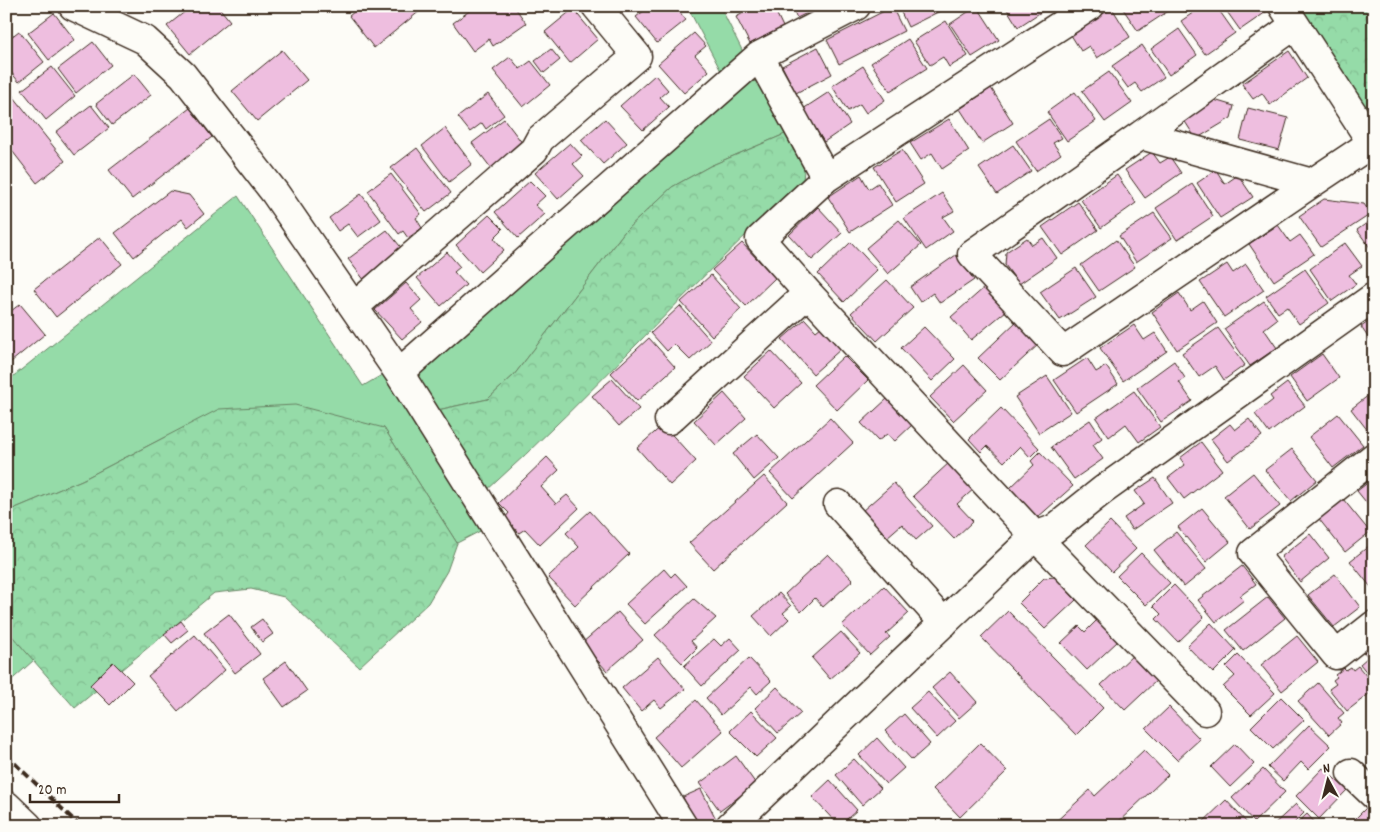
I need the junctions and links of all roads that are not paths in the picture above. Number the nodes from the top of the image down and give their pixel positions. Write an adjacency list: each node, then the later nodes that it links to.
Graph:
1 (73, 6): 13 (street)
2 (596, 6): 13 (street)
3 (856, 6): 6 (street)
4 (1090, 6): 9 (street)
5 (1289, 16): 7 (street); 8 (street)
6 (759, 56): 9 (street); 14 (street)
7 (1141, 135): 10 (street); 10 (street)
8 (1373, 145): 10 (street)
9 (826, 178): 11 (street)
10 (1312, 183)
11 (808, 293): 15 (street); 18 (street)
12 (1374, 297): 18 (street)
13 (354, 307): 14 (street)
14 (399, 374): 25 (street)
15 (669, 420)
16 (1374, 458): 20 (street)
17 (838, 504): 19 (street)
18 (1036, 536): 19 (street); 21 (street)
19 (944, 623): 27 (street)
20 (1374, 625)
21 (1205, 711)
22 (1351, 773): 23 (street)
23 (1374, 795)
24 (6, 805): 26 (street)
25 (675, 822)
26 (28, 826)
27 (730, 826)

